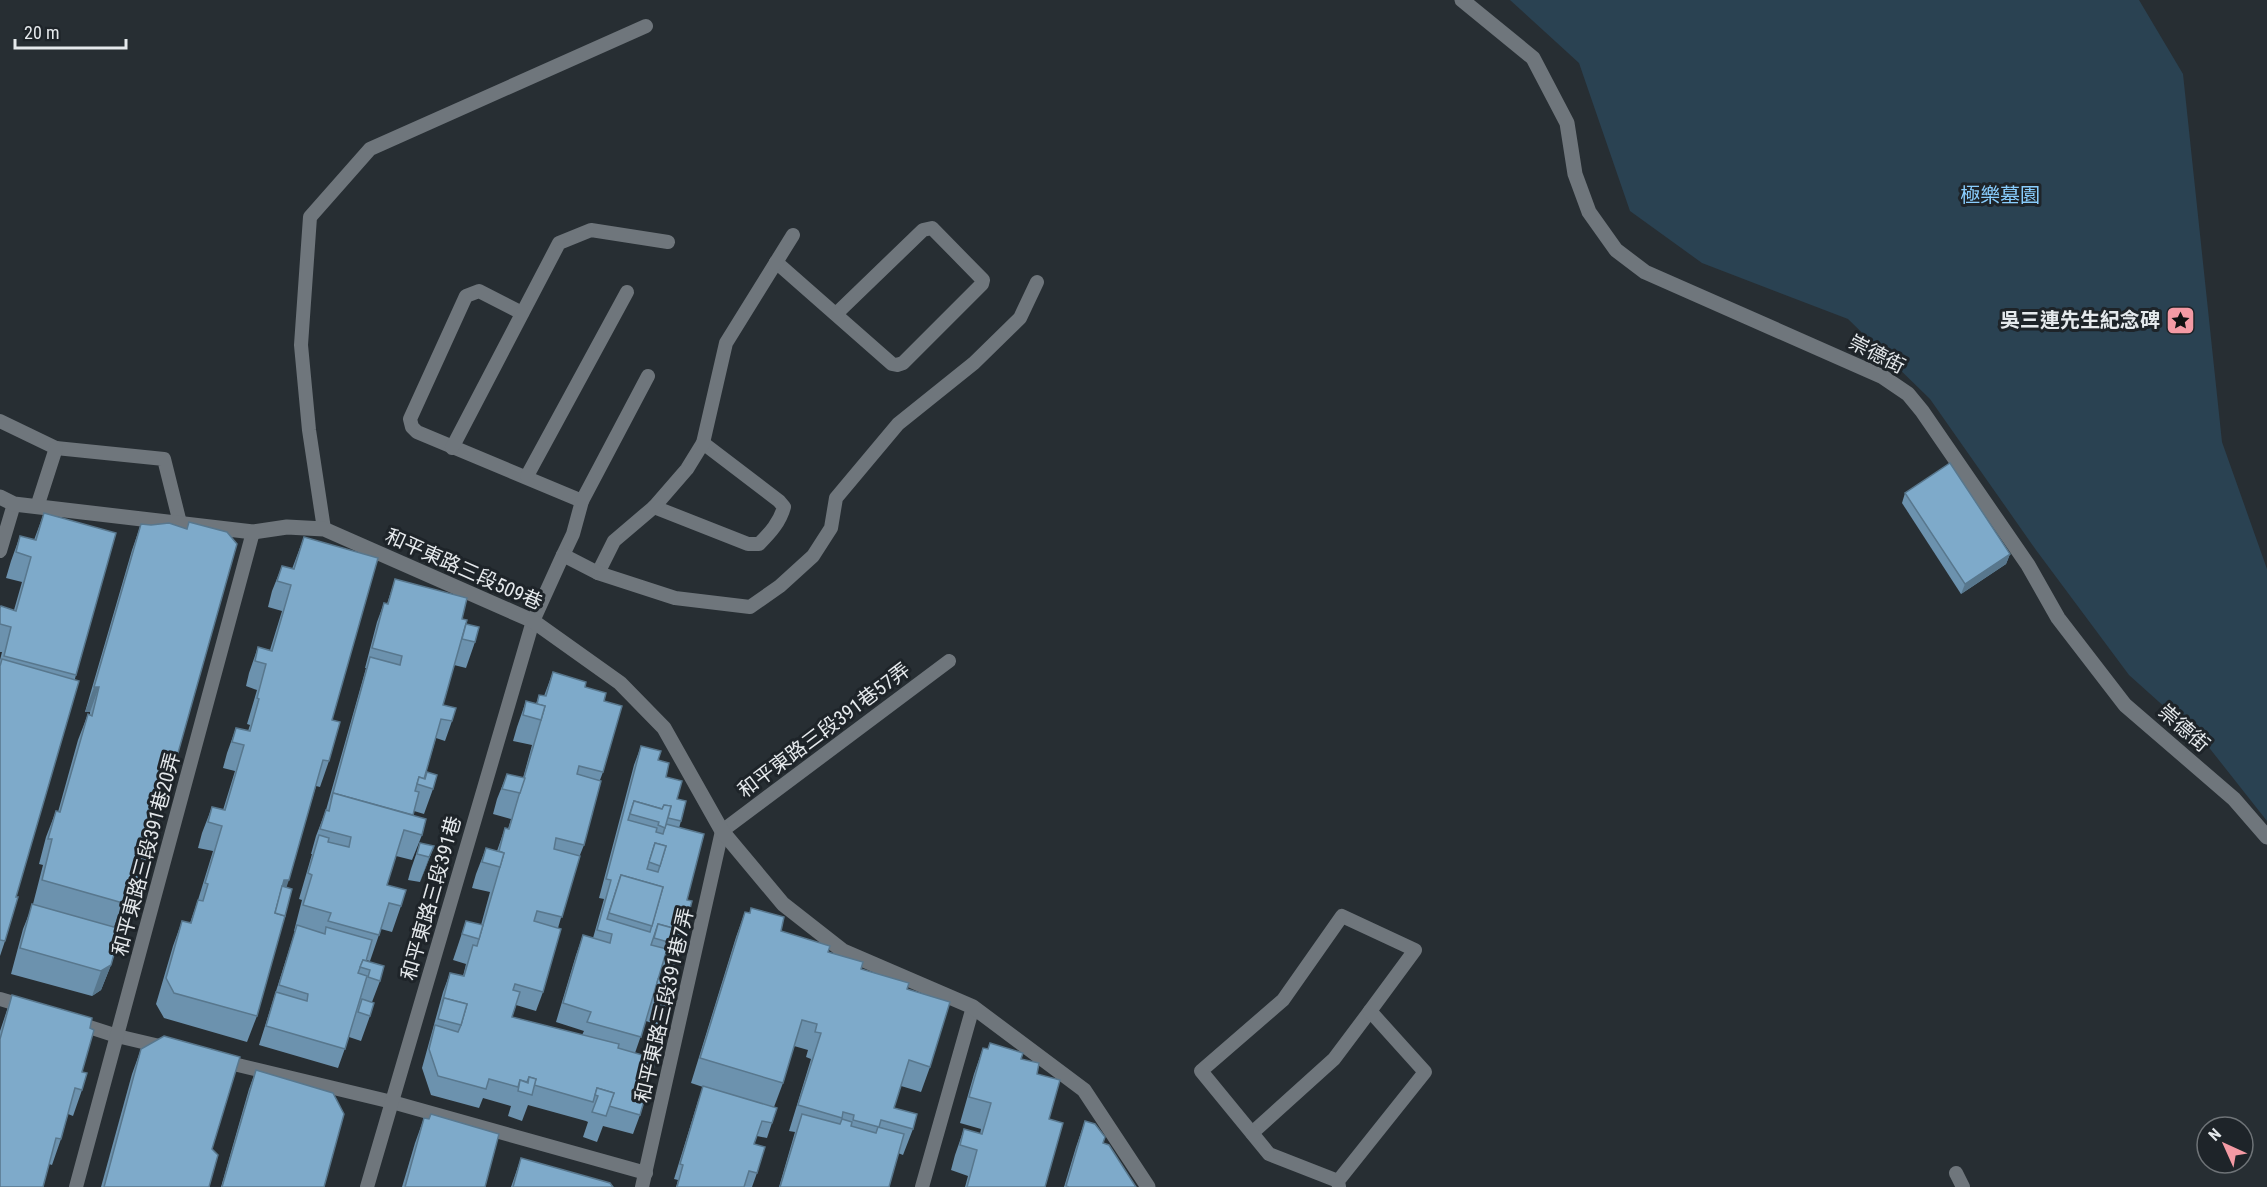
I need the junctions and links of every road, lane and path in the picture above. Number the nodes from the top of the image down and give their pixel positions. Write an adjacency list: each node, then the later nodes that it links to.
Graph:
1 (1462, 0): 29 (street, 崇德街)
2 (646, 26): 21 (lane)
3 (793, 235): 5 (lane)
4 (668, 242): 8 (lane)
5 (776, 262): 9 (lane); 12 (lane)
6 (1037, 282): 25 (lane)
7 (627, 292): 15 (lane)
8 (522, 313): 14 (lane); 14 (lane)
9 (836, 314): 9 (lane)
10 (648, 376): 17 (lane)
11 (0, 421): 13 (lane)
12 (703, 443): 19 (lane); 19 (lane)
13 (56, 448): 18 (lane); 20 (lane)
14 (452, 448): 15 (lane)
15 (527, 476): 17 (lane)
16 (7, 500): 18 (street, 和平東路三段509巷); 23 (lane)
17 (582, 501): 24 (lane)
18 (37, 507): 20 (street, 和平東路三段509巷)
19 (654, 507): 25 (lane)
20 (180, 523): 22 (street, 和平東路三段509巷)
21 (324, 529): 22 (street, 和平東路三段509巷); 26 (street, 和平東路三段509巷)
22 (253, 532): 35 (lane, 和平東路三段391巷20弄)
23 (0, 551)
24 (563, 555): 25 (lane); 26 (lane)
25 (598, 573)
26 (533, 621): 28 (street, 和平東路三段509巷); 38 (lane, 和平東路三段391巷)
27 (949, 661): 28 (lane, 和平東路三段391巷57弄)
28 (722, 831): 31 (street, 和平東路三段509巷); 41 (lane, 和平東路三段391巷7弄)
29 (2267, 837)
30 (0, 999): 33 (lane)
31 (973, 1007): 45 (lane); 46 (street, 和平東路三段509巷)
32 (1370, 1011): 39 (lane); 39 (lane); 42 (lane)
33 (42, 1012)
34 (64, 1019): 35 (lane)
35 (117, 1036): 36 (lane); 43 (lane, 和平東路三段391巷20弄)
36 (186, 1052)
37 (208, 1058): 38 (lane)
38 (392, 1101): 41 (lane); 44 (lane, 和平東路三段391巷)
39 (1252, 1133): 42 (lane)
40 (1956, 1173): 47 (lane)
41 (644, 1180)
42 (1338, 1184)
43 (76, 1187)
44 (367, 1187)
45 (922, 1187)
46 (1148, 1187)
47 (1963, 1187)

